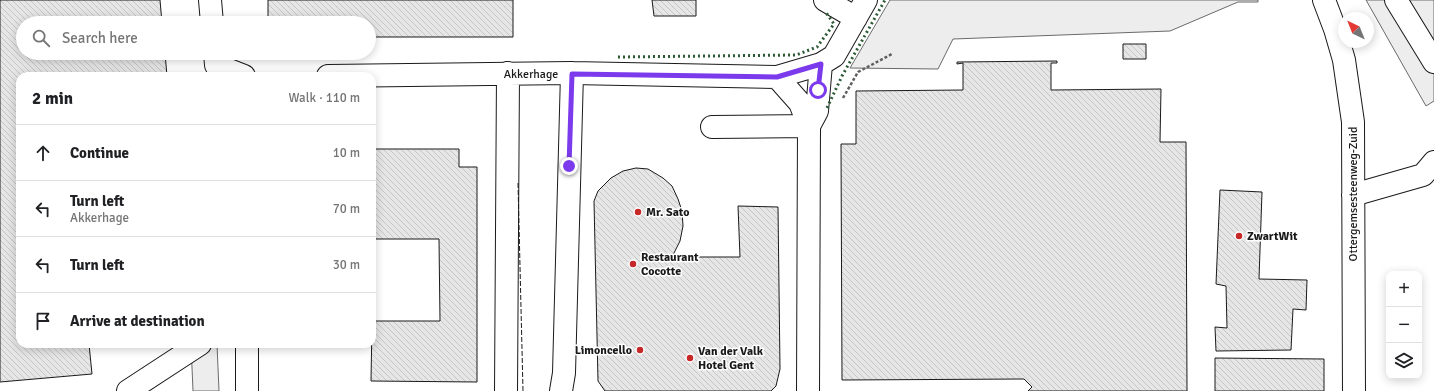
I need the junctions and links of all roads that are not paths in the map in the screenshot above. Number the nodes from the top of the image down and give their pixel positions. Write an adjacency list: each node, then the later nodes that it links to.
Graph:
1 (210, 0): 6 (street)
2 (825, 0): 5 (street)
3 (1324, 0): 18 (street, Ottergemsesteenweg-Zuid)
4 (1396, 0): 8 (street)
5 (861, 9): 9 (street, Akkerhage)
6 (211, 16)
7 (216, 60): 10 (street)
8 (1434, 62)
9 (821, 64): 14 (street, Akkerhage); 15 (street)
10 (234, 72)
11 (508, 74): 12 (street, Akkerhage); 13 (street, Akkerhage); 23 (street)
12 (572, 74): 14 (street, Akkerhage); 24 (street)
13 (376, 75)
14 (777, 77): 15 (street)
15 (809, 126): 16 (street); 25 (street)
16 (712, 127)
17 (1430, 171): 18 (street)
18 (1353, 195): 26 (street, Ottergemsesteenweg-Zuid)
19 (194, 348): 21 (street)
20 (247, 348): 22 (street)
21 (128, 391)
22 (247, 391)
23 (506, 391)
24 (561, 391)
25 (808, 391)
26 (1354, 391)

